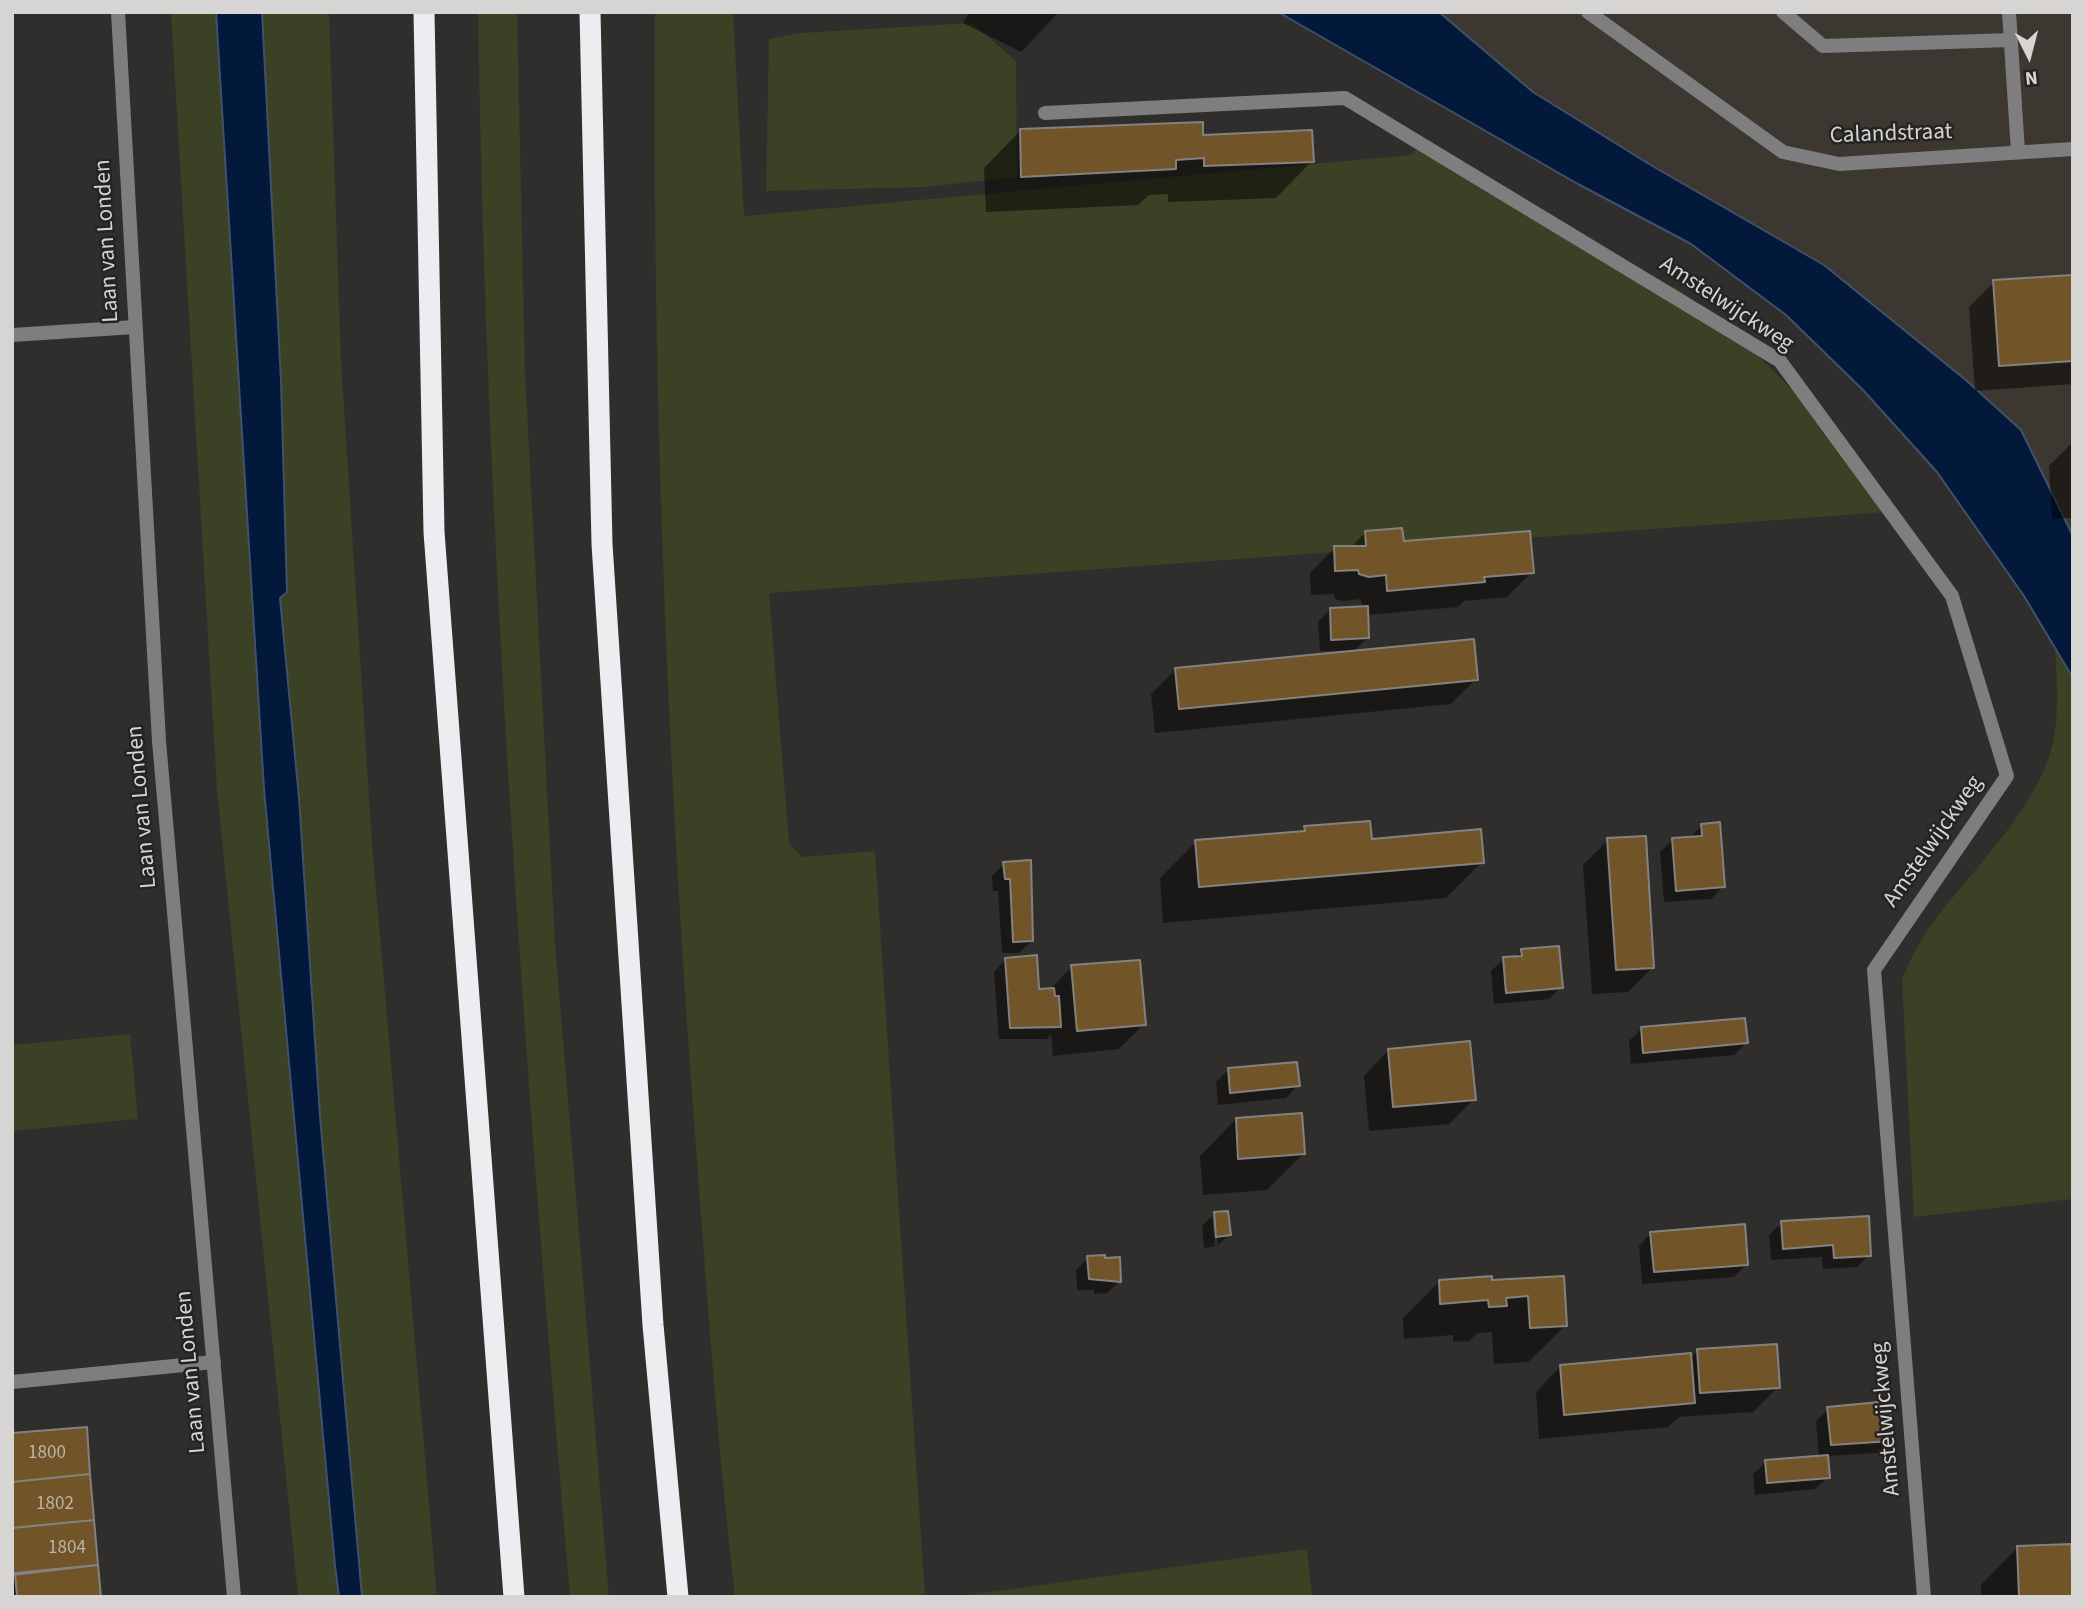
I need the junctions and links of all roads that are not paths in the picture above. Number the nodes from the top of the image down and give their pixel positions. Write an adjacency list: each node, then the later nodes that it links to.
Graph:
1 (118, 12): 11 (street, Laan van Londen)
2 (424, 12): 16 (highway)
3 (590, 12): 17 (highway)
4 (1588, 12): 10 (street, Calandstraat)
5 (1783, 12): 7 (street)
6 (2009, 12): 7 (street)
7 (2011, 40): 10 (street)
8 (1045, 113): 18 (street, Amstelwijckweg)
9 (2073, 149): 10 (street, Calandstraat)
10 (2018, 152)
11 (135, 327): 12 (street); 13 (street, Laan van Londen)
12 (12, 335)
13 (214, 1362): 14 (street); 15 (street, Laan van Londen)
14 (12, 1382)
15 (234, 1597)
16 (514, 1597)
17 (678, 1597)
18 (1924, 1597)

